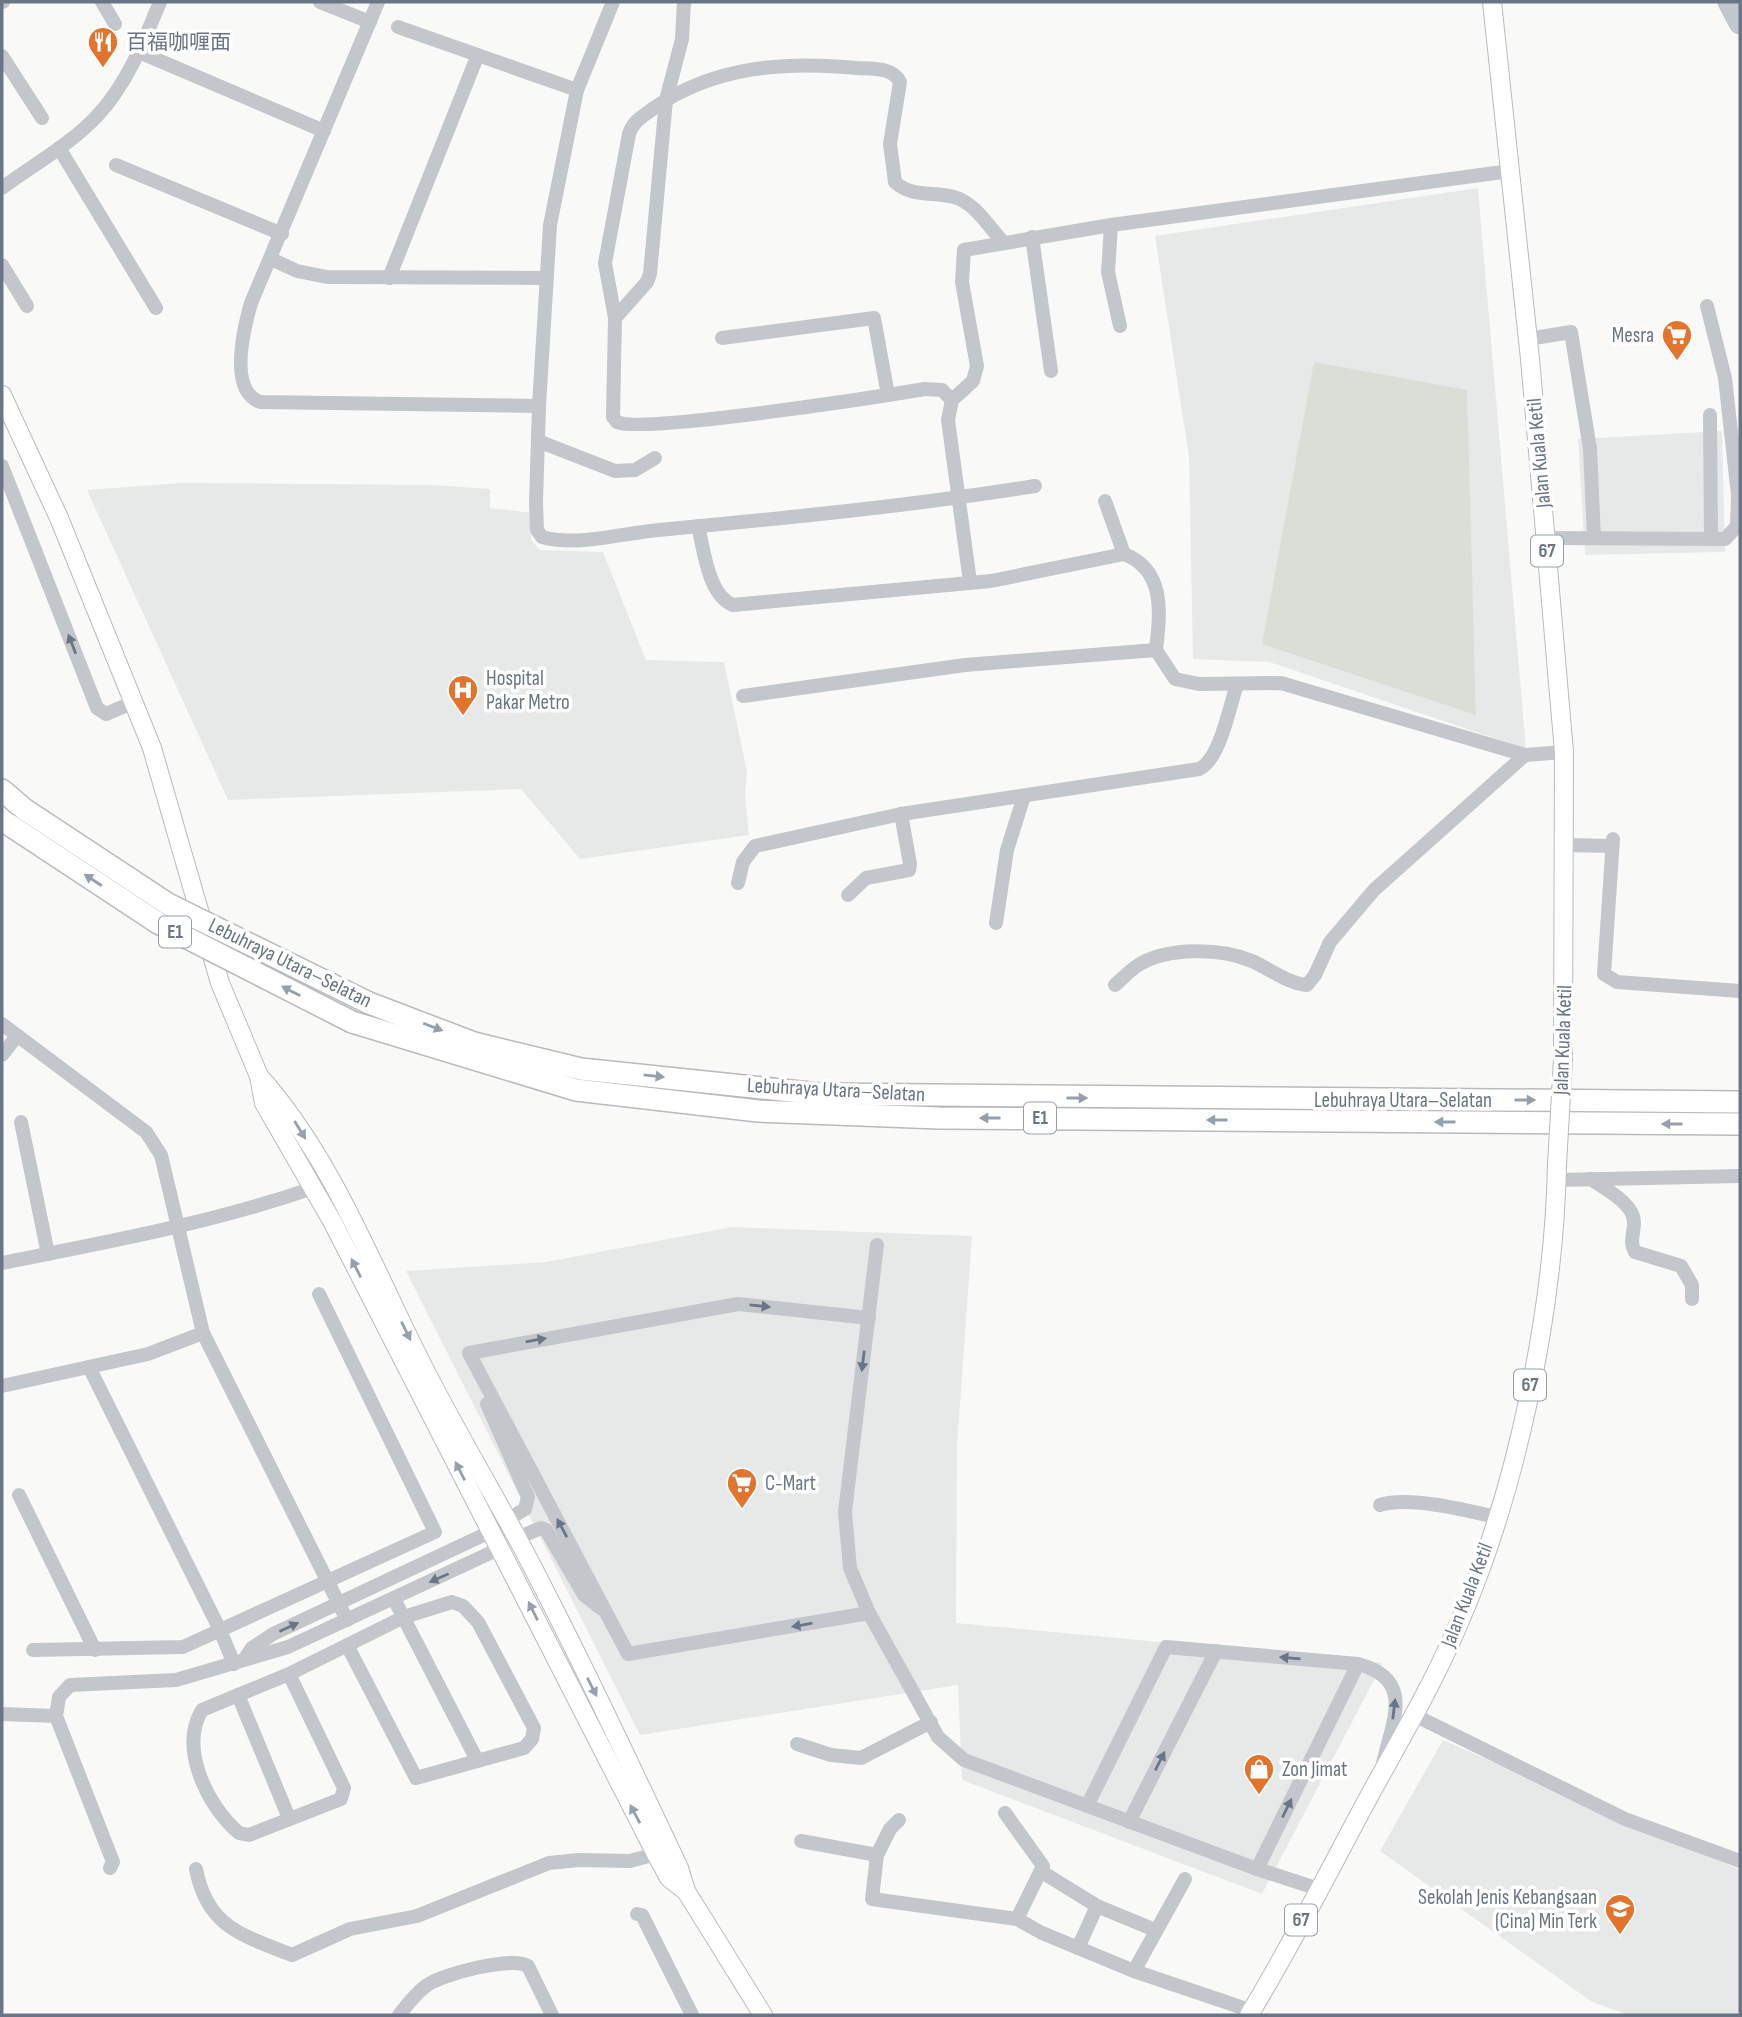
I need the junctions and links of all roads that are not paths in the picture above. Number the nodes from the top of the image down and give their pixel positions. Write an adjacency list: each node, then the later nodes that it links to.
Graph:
1 (102, 2): 9 (street)
2 (160, 2): 11 (street)
3 (320, 2): 8 (street)
4 (378, 2): 8 (street)
5 (613, 2): 14 (street)
6 (684, 2): 15 (street)
7 (1492, 2): 20 (main road, Jalan Kuala Ketil / 67)
8 (370, 22): 17 (street)
9 (115, 24)
10 (398, 27): 13 (street)
11 (139, 52): 17 (street); 18 (street)
12 (2, 56): 16 (street)
13 (477, 57): 14 (street); 28 (street)
14 (577, 90): 29 (street)
15 (666, 100): 25 (street); 33 (street); 33 (street)
16 (42, 118)
17 (324, 131): 23 (street)
18 (59, 148): 21 (street); 32 (street)
19 (116, 165): 23 (street)
20 (1510, 171): 22 (street); 36 (main road, Jalan Kuala Ketil / 67)
21 (2, 188)
22 (1111, 225): 24 (street); 34 (street)
23 (282, 234): 26 (street)
24 (1032, 237): 25 (street); 37 (street)
25 (1003, 242): 42 (street)
26 (271, 260): 28 (street); 43 (street)
27 (2, 265): 30 (street)
28 (389, 278): 29 (street)
29 (545, 278): 43 (street)
30 (27, 306)
31 (1707, 306): 38 (street)
32 (156, 308)
33 (615, 318): 41 (street)
34 (1120, 326)
35 (722, 338): 41 (street)
36 (1528, 339): 53 (main road, Jalan Kuala Ketil / 67); 54 (street)
37 (1051, 371)
38 (1725, 378): 39 (street); 49 (street)
39 (1740, 378)
40 (2, 395): 61 (main road)
41 (888, 395): 42 (street)
42 (952, 400): 50 (street)
43 (539, 406): 45 (street)
44 (1710, 415): 55 (street)
45 (538, 441): 46 (street); 52 (street)
46 (655, 458)
47 (2, 466): 61 (street, one-way to 47)
48 (1035, 486): 50 (street)
49 (1739, 496): 55 (street)
50 (959, 498): 52 (street); 57 (street)
51 (1104, 501): 56 (street)
52 (698, 526): 57 (street)
53 (1546, 538): 54 (street); 62 (main road, Jalan Kuala Ketil / 67)
54 (1594, 538): 55 (street)
55 (1711, 539)
56 (1124, 554): 57 (street); 58 (street)
57 (970, 582)
58 (1156, 650): 59 (street); 60 (street)
59 (1237, 684): 63 (street); 65 (street)
60 (743, 696)
61 (134, 702): 77 (main road)
62 (1564, 752): 63 (street); 68 (main road, Jalan Kuala Ketil / 67)
63 (1525, 755): 72 (street)
64 (2, 790): 78 (highway, Lebuhraya Utara–Selatan / E1, one-way to 78, bridge)
65 (1024, 796): 66 (street); 71 (street)
66 (901, 814): 69 (street); 70 (street)
67 (5, 822): 80 (highway, Lebuhraya Utara–Selatan / E1, one-way to 67, bridge)
68 (1564, 845): 73 (street); 81 (main road, Jalan Kuala Ketil / 67, bridge)
69 (738, 883)
70 (848, 895)
71 (996, 923)
72 (1115, 985)
73 (1740, 991)
74 (2, 1024): 75 (street)
75 (17, 1036): 76 (street); 85 (street)
76 (2, 1055)
77 (259, 1076): 84 (main road); 99 (main road, one-way to 99)
78 (1740, 1102)
79 (21, 1122): 87 (street)
80 (1740, 1124)
81 (1557, 1172): 83 (street); 98 (main road, Jalan Kuala Ketil / 67)
82 (1740, 1176): 83 (street)
83 (1591, 1179): 90 (street)
84 (313, 1188): 85 (street); 100 (main road, one-way to 84)
85 (178, 1227): 87 (street); 92 (street)
86 (877, 1245): 91 (street)
87 (48, 1254): 88 (street)
88 (2, 1264)
89 (319, 1294): 103 (street)
90 (1692, 1299)
91 (869, 1318): 94 (street, one-way to 91); 107 (street, one-way to 107)
92 (203, 1333): 93 (street); 103 (street)
93 (89, 1367): 95 (street); 110 (street)
94 (482, 1377): 99 (street); 106 (street, one-way to 94)
95 (2, 1386)
96 (19, 1495): 113 (street)
97 (1380, 1505): 98 (street)
98 (1496, 1517): 120 (main road, Jalan Kuala Ketil / 67)
99 (508, 1520): 100 (main road); 101 (main road)
100 (492, 1531): 102 (main road); 105 (street)
101 (517, 1538): 102 (main road); 106 (street); 141 (main road, one-way to 141)
102 (500, 1548): 104 (street, one-way to 104); 132 (main road, one-way to 102)
103 (328, 1582): 105 (street); 110 (street)
104 (394, 1599): 108 (street); 109 (street)
105 (338, 1603): 109 (street); 115 (street, one-way to 105)
106 (606, 1612): 107 (street, one-way to 106)
107 (869, 1613): 122 (street)
108 (404, 1617): 111 (street); 124 (street); 124 (street)
109 (347, 1620): 115 (street)
110 (220, 1630): 113 (street); 115 (street)
111 (347, 1645): 117 (street); 124 (street)
112 (33, 1650): 113 (street)
113 (94, 1650)
114 (1216, 1651): 116 (street, one-way to 114); 126 (street); 130 (street, one-way to 114)
115 (239, 1661): 121 (street)
116 (1358, 1664): 125 (street, one-way to 116); 137 (street, one-way to 116)
117 (289, 1674): 118 (street); 128 (street)
118 (238, 1695): 128 (street); 128 (street)
119 (2, 1714): 121 (street)
120 (1414, 1715): 125 (main road, Jalan Kuala Ketil / 67); 134 (street)
121 (56, 1716): 135 (street)
122 (930, 1722): 123 (street); 126 (street)
123 (797, 1744)
124 (477, 1760)
125 (1381, 1775): 140 (main road, Jalan Kuala Ketil / 67)
126 (1087, 1806): 130 (street)
127 (1005, 1813): 138 (street)
128 (289, 1818)
129 (899, 1820): 133 (street)
130 (1129, 1822): 137 (street)
131 (801, 1841): 133 (street)
132 (656, 1854): 136 (street); 141 (main road)
133 (877, 1855): 144 (street)
134 (1740, 1861)
135 (110, 1868)
136 (196, 1869)
137 (1257, 1869): 140 (street)
138 (1042, 1872): 142 (street); 144 (street)
139 (1185, 1879): 145 (street)
140 (1319, 1889): 148 (main road, Jalan Kuala Ketil / 67)
141 (686, 1891): 152 (main road)
142 (1097, 1906): 145 (street); 146 (street)
143 (637, 1914): 151 (street)
144 (1017, 1919): 146 (street)
145 (1155, 1930): 147 (street)
146 (1078, 1948): 147 (street)
147 (1134, 1971): 148 (street)
148 (1251, 2013)
149 (400, 2015): 150 (street)
150 (552, 2015)
151 (692, 2015)
152 (763, 2015)

